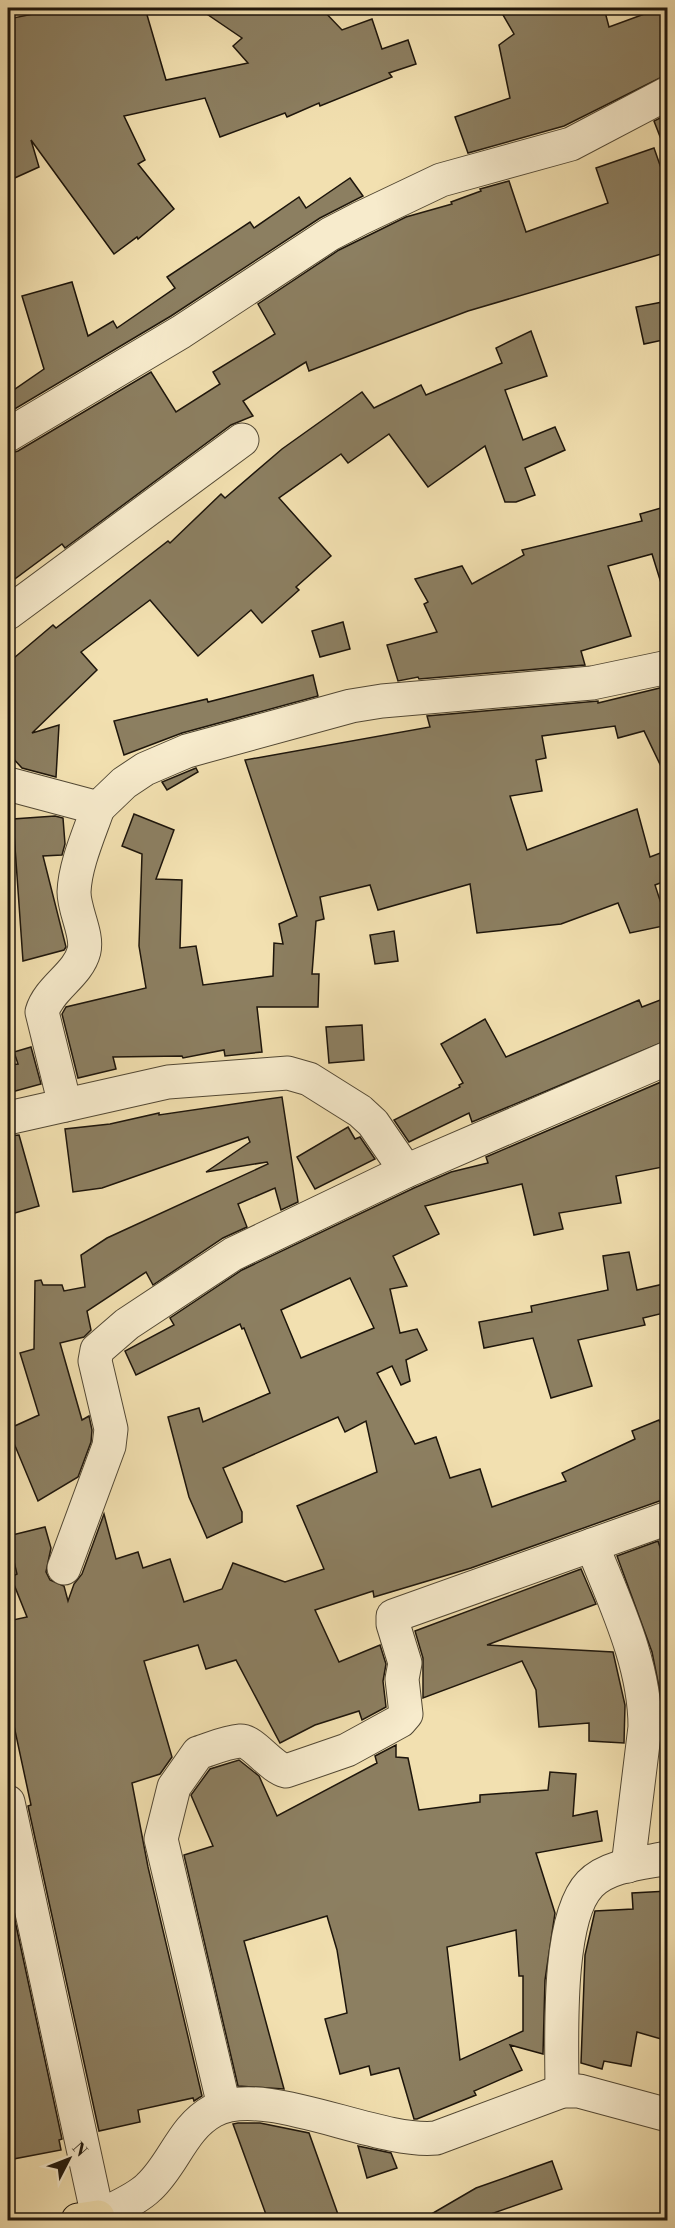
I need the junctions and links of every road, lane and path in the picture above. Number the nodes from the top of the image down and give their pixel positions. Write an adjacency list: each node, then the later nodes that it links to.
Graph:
1 (668, 93): 2 (street)
2 (8, 435)
3 (242, 440): 4 (street)
4 (8, 613)
5 (668, 667): 7 (street)
6 (8, 784): 7 (street)
7 (98, 808): 9 (street)
8 (668, 1058): 11 (street)
9 (65, 1105): 10 (street); 11 (street)
10 (8, 1118)
11 (406, 1171): 14 (street)
12 (668, 1518): 13 (street)
13 (592, 1545): 15 (street); 20 (street)
14 (63, 1568)
15 (656, 1704): 18 (street)
16 (8, 1802): 22 (street)
17 (668, 1858): 18 (street)
18 (628, 1866): 19 (street)
19 (562, 2091): 20 (street); 21 (street)
20 (224, 2106): 22 (street)
21 (668, 2115)
22 (92, 2219)

